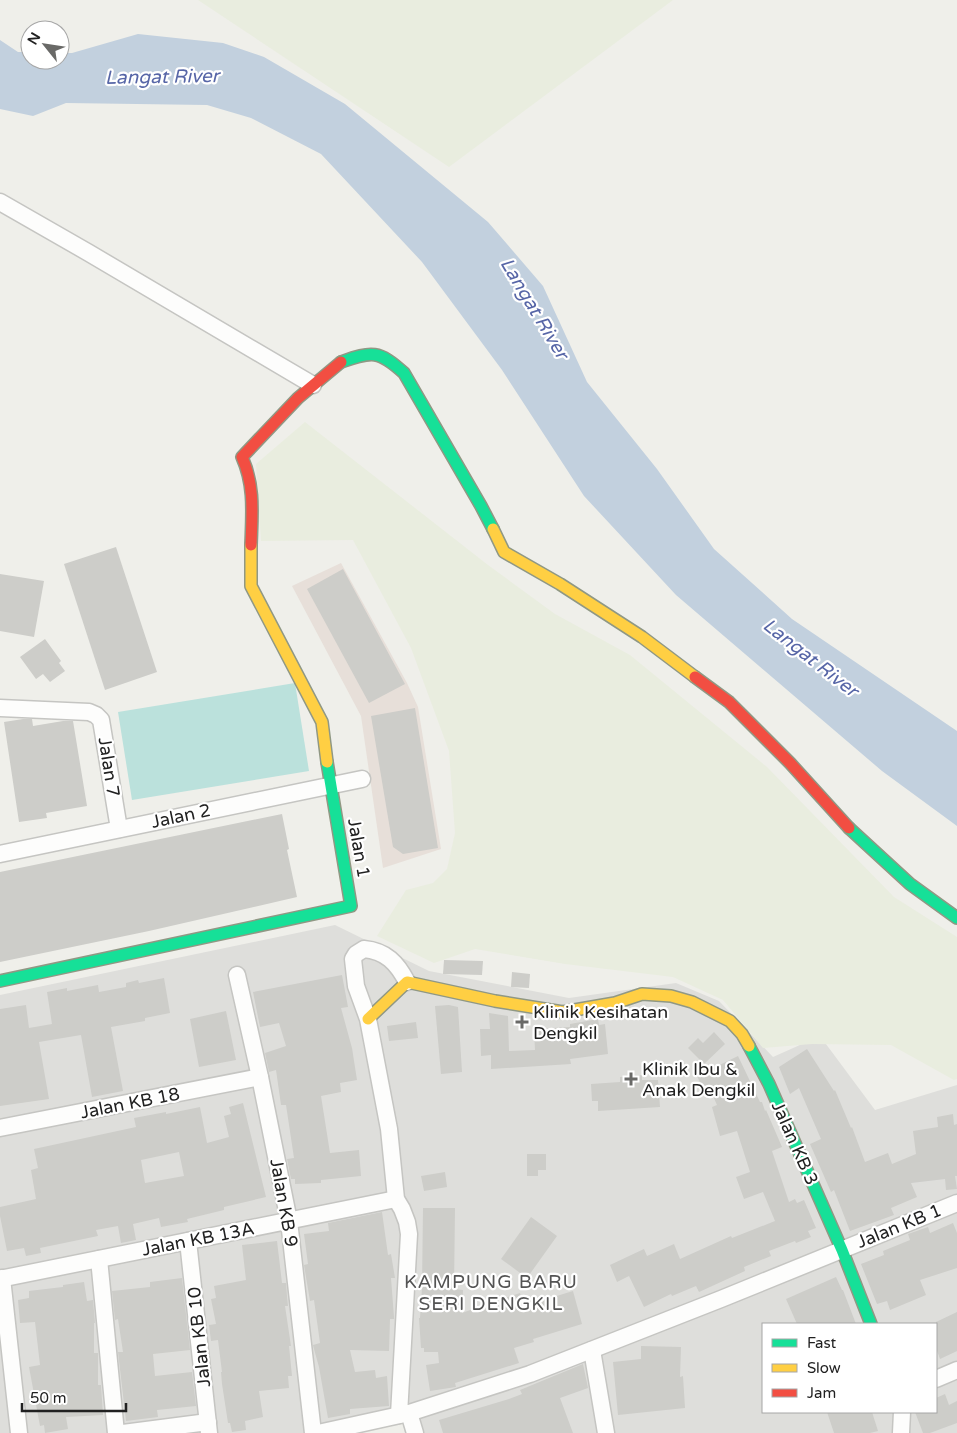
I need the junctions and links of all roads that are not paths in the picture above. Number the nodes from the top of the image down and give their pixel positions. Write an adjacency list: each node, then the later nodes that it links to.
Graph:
1 (0, 202): 2 (street)
2 (313, 385): 5 (street, Jalan 1); 8 (street)
3 (0, 708): 6 (street, Jalan 7)
4 (362, 779): 5 (street, Jalan 2)
5 (330, 786): 6 (street, Jalan 2); 10 (street, Jalan 1)
6 (119, 829): 7 (street, Jalan 2)
7 (0, 854)
8 (957, 918)
9 (237, 975): 13 (street, Jalan KB 9)
10 (0, 981)
11 (407, 982): 12 (street); 12 (street); 19 (street, Jalan KB 3)
12 (368, 1019): 15 (street)
13 (260, 1077): 14 (street, Jalan KB 18); 17 (street, Jalan KB 9)
14 (0, 1128)
15 (396, 1199): 17 (street, Jalan KB 13A); 27 (street)
16 (957, 1202): 19 (street, Jalan KB 1)
17 (289, 1221): 18 (street, Jalan KB 13A); 32 (street, Jalan KB 9)
18 (188, 1241): 20 (street, Jalan KB 13A); 28 (street, Jalan KB 10)
19 (842, 1250): 22 (street, Jalan KB 3); 23 (street, Jalan KB 1)
20 (99, 1259): 21 (street, Jalan KB 13A); 30 (street)
21 (1, 1278): 29 (street)
22 (871, 1323)
23 (592, 1350): 27 (street, Jalan KB 1); 35 (street)
24 (957, 1370): 25 (street)
25 (937, 1380)
26 (902, 1413): 36 (street)
27 (404, 1414): 33 (street, Jalan KB 1); 34 (street)
28 (209, 1428): 31 (street)
29 (19, 1433)
30 (116, 1433)
31 (123, 1433)
32 (313, 1433)
33 (318, 1433)
34 (415, 1433)
35 (606, 1433)
36 (901, 1433)

